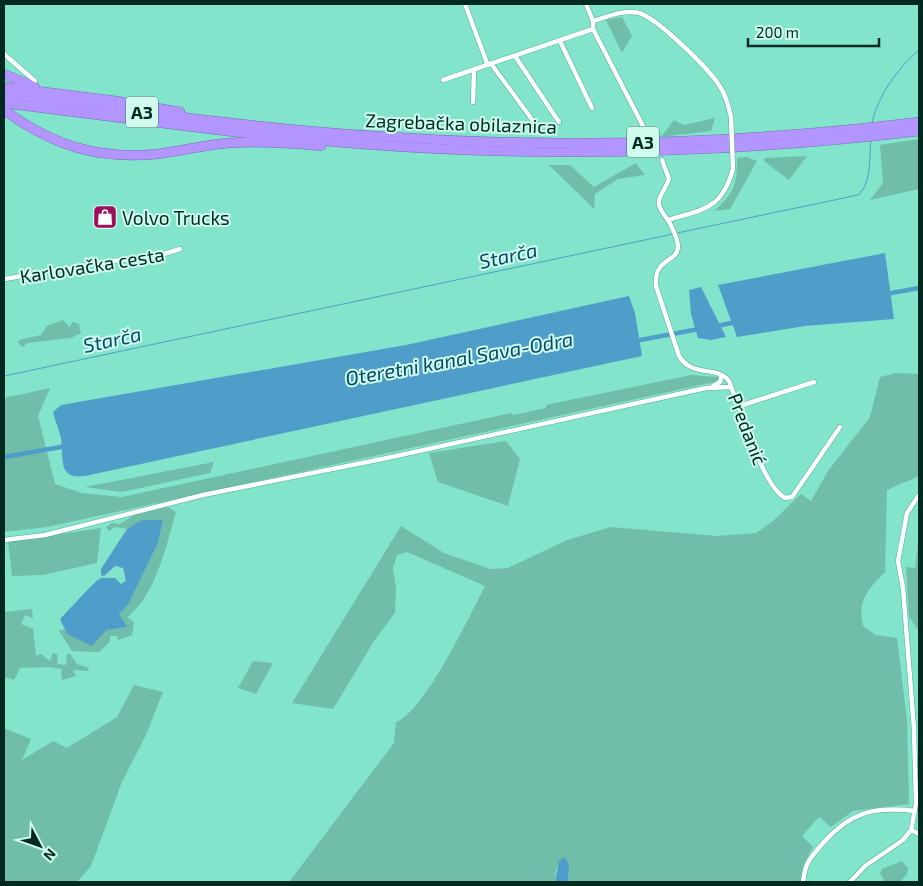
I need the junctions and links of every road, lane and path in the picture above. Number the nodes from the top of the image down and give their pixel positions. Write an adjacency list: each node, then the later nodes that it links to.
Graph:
1 (465, 4): 8 (street)
2 (586, 4): 3 (street)
3 (593, 21): 4 (street); 31 (street, bridge)
4 (593, 29): 5 (street); 24 (street)
5 (560, 42): 7 (street); 20 (street)
6 (4, 54): 12 (street)
7 (515, 56): 8 (street); 21 (street)
8 (492, 65): 9 (street); 25 (street)
9 (474, 71): 11 (street); 17 (street)
10 (4, 74): 15 (highway)
11 (442, 80)
12 (35, 81)
13 (4, 87): 15 (highway)
14 (4, 94): 23 (highway, Zagrebačka obilaznica / A3)
15 (65, 94): 23 (highway)
16 (4, 102): 18 (highway, Zagrebačka obilaznica / A3)
17 (473, 102)
18 (36, 107): 19 (highway); 29 (highway, Zagrebačka obilaznica / A3)
19 (4, 108): 29 (highway)
20 (592, 108)
21 (559, 122)
22 (919, 122): 26 (highway, Zagrebačka obilaznica / A3)
23 (281, 128): 28 (highway, Zagrebačka obilaznica / A3)
24 (644, 128)
25 (539, 129)
26 (884, 131): 27 (highway, Zagrebačka obilaznica / A3); 28 (highway, Zagrebačka obilaznica / A3)
27 (919, 131)
28 (863, 132): 29 (highway, Zagrebačka obilaznica / A3)
29 (360, 144)
30 (662, 160): 31 (street, Predanić)
31 (668, 220): 34 (street, Predanić)
32 (180, 248): 33 (street, Karlovačka cesta)
33 (4, 279)
34 (722, 375): 36 (street, Predanić); 37 (street)
35 (814, 382): 38 (street)
36 (731, 387): 37 (street); 38 (street, Predanić)
37 (706, 388): 41 (street)
38 (740, 406): 39 (street, Predanić)
39 (840, 427)
40 (919, 495): 42 (street)
41 (4, 540)
42 (914, 811): 43 (street); 45 (street)
43 (911, 830): 44 (street); 46 (street)
44 (919, 834)
45 (803, 882)
46 (850, 882)

